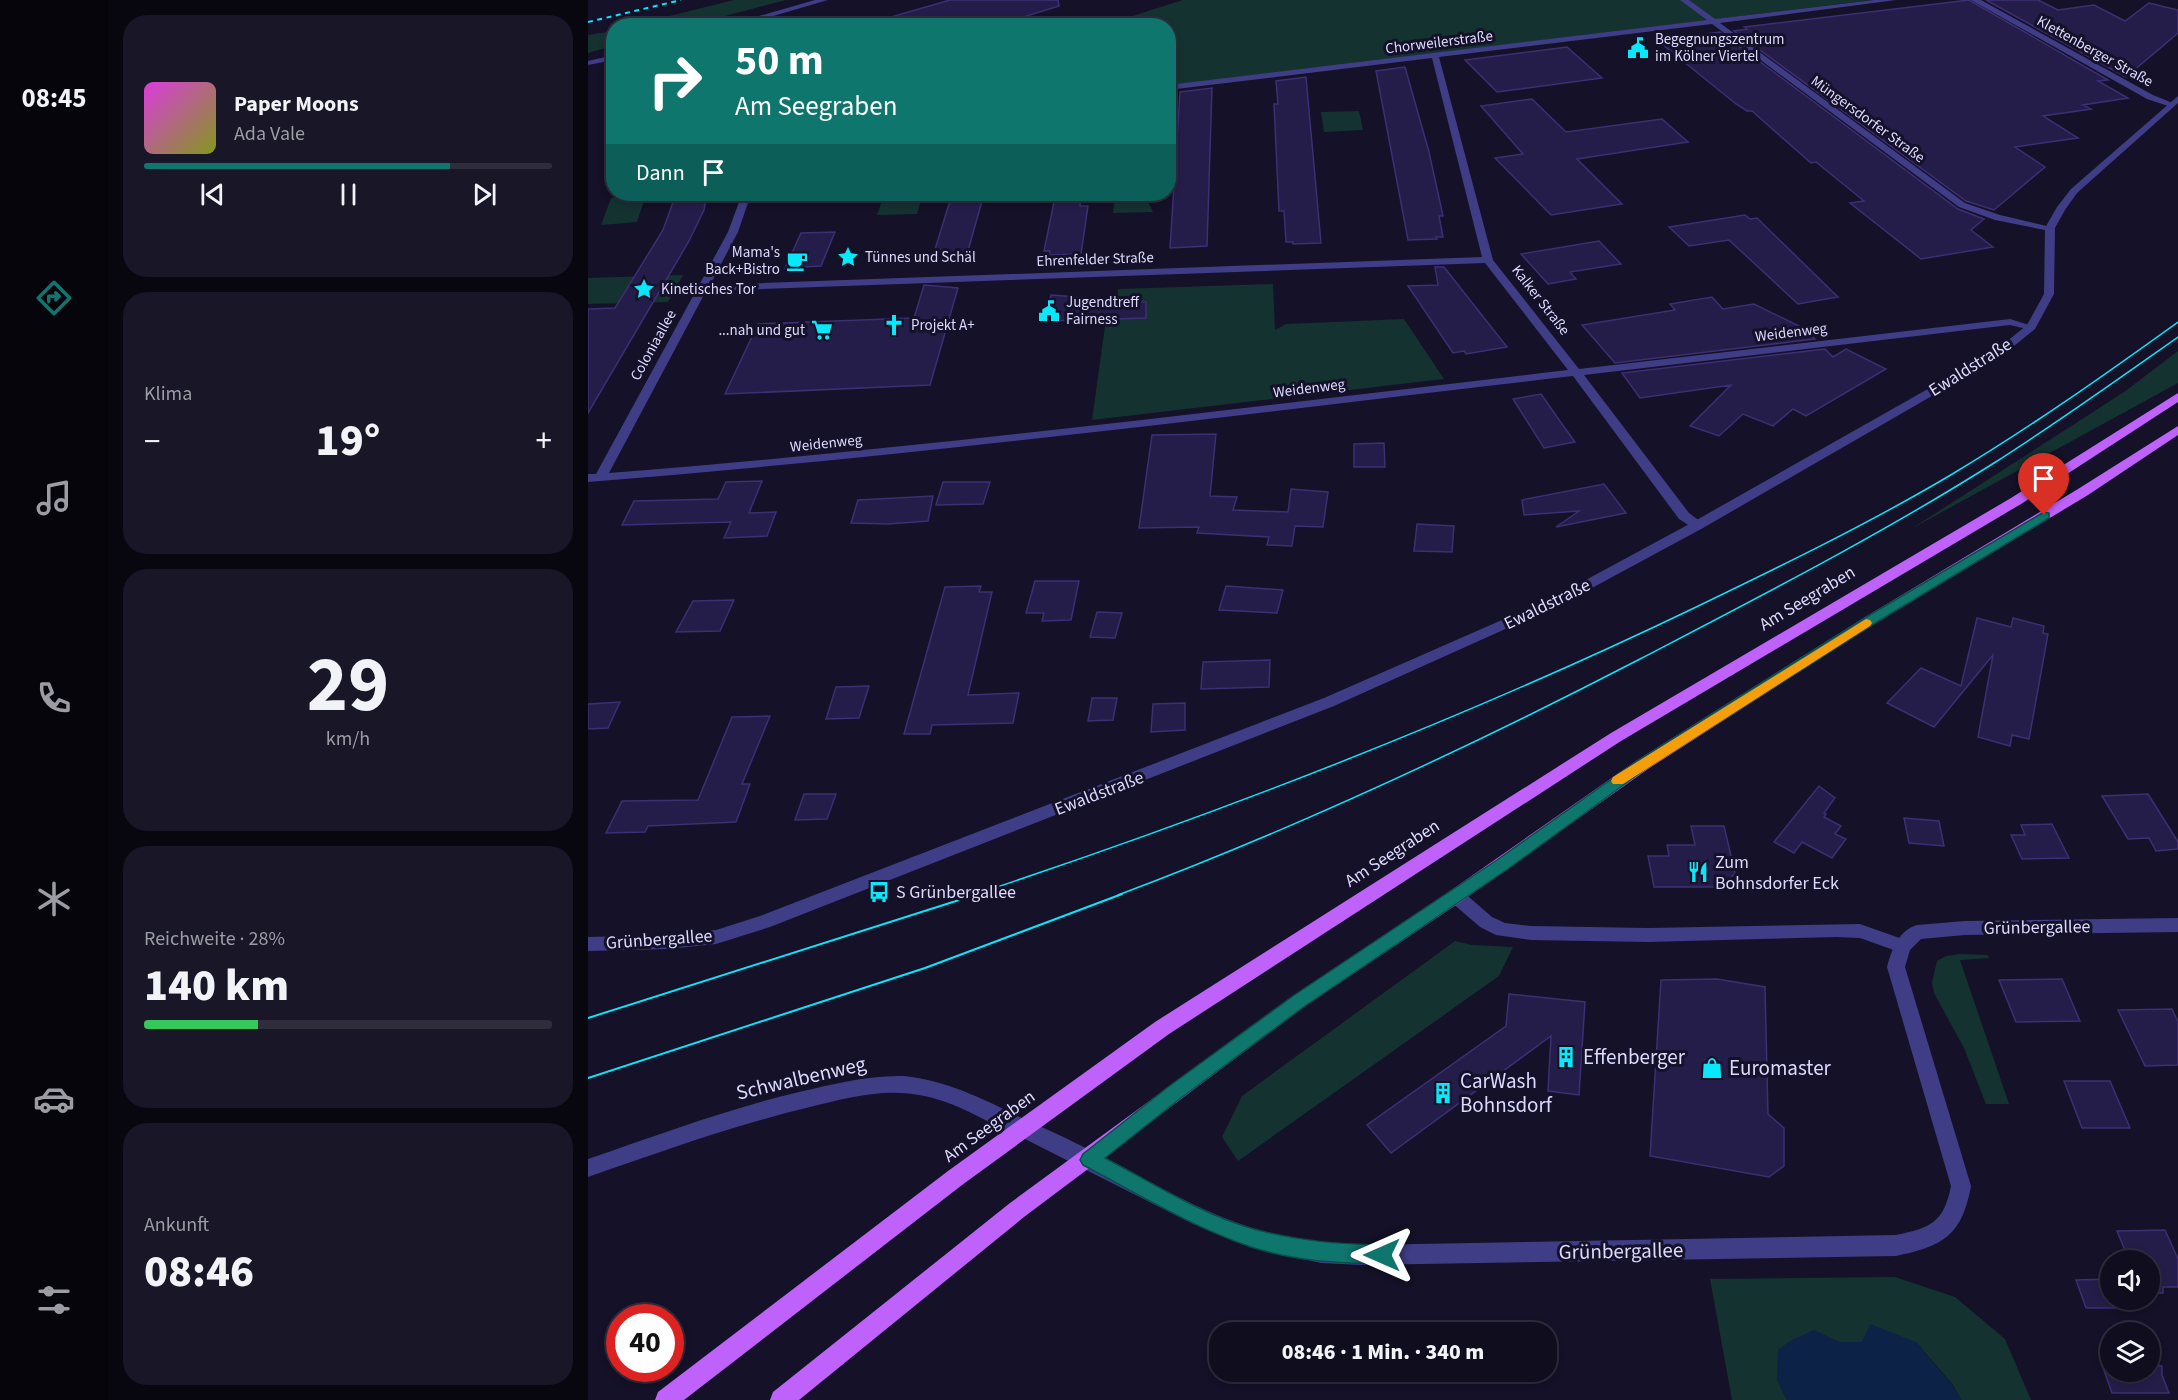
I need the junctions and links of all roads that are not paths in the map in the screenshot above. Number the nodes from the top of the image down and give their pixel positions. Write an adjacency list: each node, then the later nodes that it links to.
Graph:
1 (824, 0): 5 (street)
2 (1684, 0): 6 (street, Müngersdorfer Straße)
3 (1892, 0): 6 (street, Chorweilerstraße)
4 (1975, 0): 11 (street, Klettenberger Straße)
5 (758, 18)
6 (1712, 22): 7 (street, Chorweilerstraße); 13 (street, Müngersdorfer Straße)
7 (1435, 56): 10 (street, Chorweilerstraße); 14 (street, Kalker Straße)
8 (606, 59): 9 (street)
9 (588, 63)
10 (1176, 87)
11 (2175, 101): 13 (street, Ewaldstraße)
12 (744, 201): 15 (street, Coloniaallee)
13 (2050, 228): 16 (street, Ewaldstraße)
14 (1488, 260): 15 (street, Ehrenfelder Straße); 17 (street, Kalker Straße)
15 (703, 288): 20 (street, Coloniaallee)
16 (2031, 327): 17 (street, Weidenweg); 21 (street, Ewaldstraße)
17 (1576, 372): 20 (street, Weidenweg); 21 (street, Kalker Straße)
18 (2178, 397): 27 (main road, Am Seegraben)
19 (2178, 430): 22 (main road)
20 (594, 477)
21 (1698, 525): 23 (street, Ewaldstraße)
22 (1456, 896): 26 (street); 28 (main road)
23 (764, 922): 25 (street, Grünbergallee)
24 (2178, 925): 26 (street, Grünbergallee)
25 (588, 944)
26 (1902, 946): 28 (street, Grünbergallee)
27 (1024, 1129): 28 (street, Grünbergallee); 29 (street, Schwalbenweg); 30 (main road, Am Seegraben)
28 (1089, 1160): 31 (main road)
29 (588, 1168)
30 (666, 1400)
31 (781, 1400)

